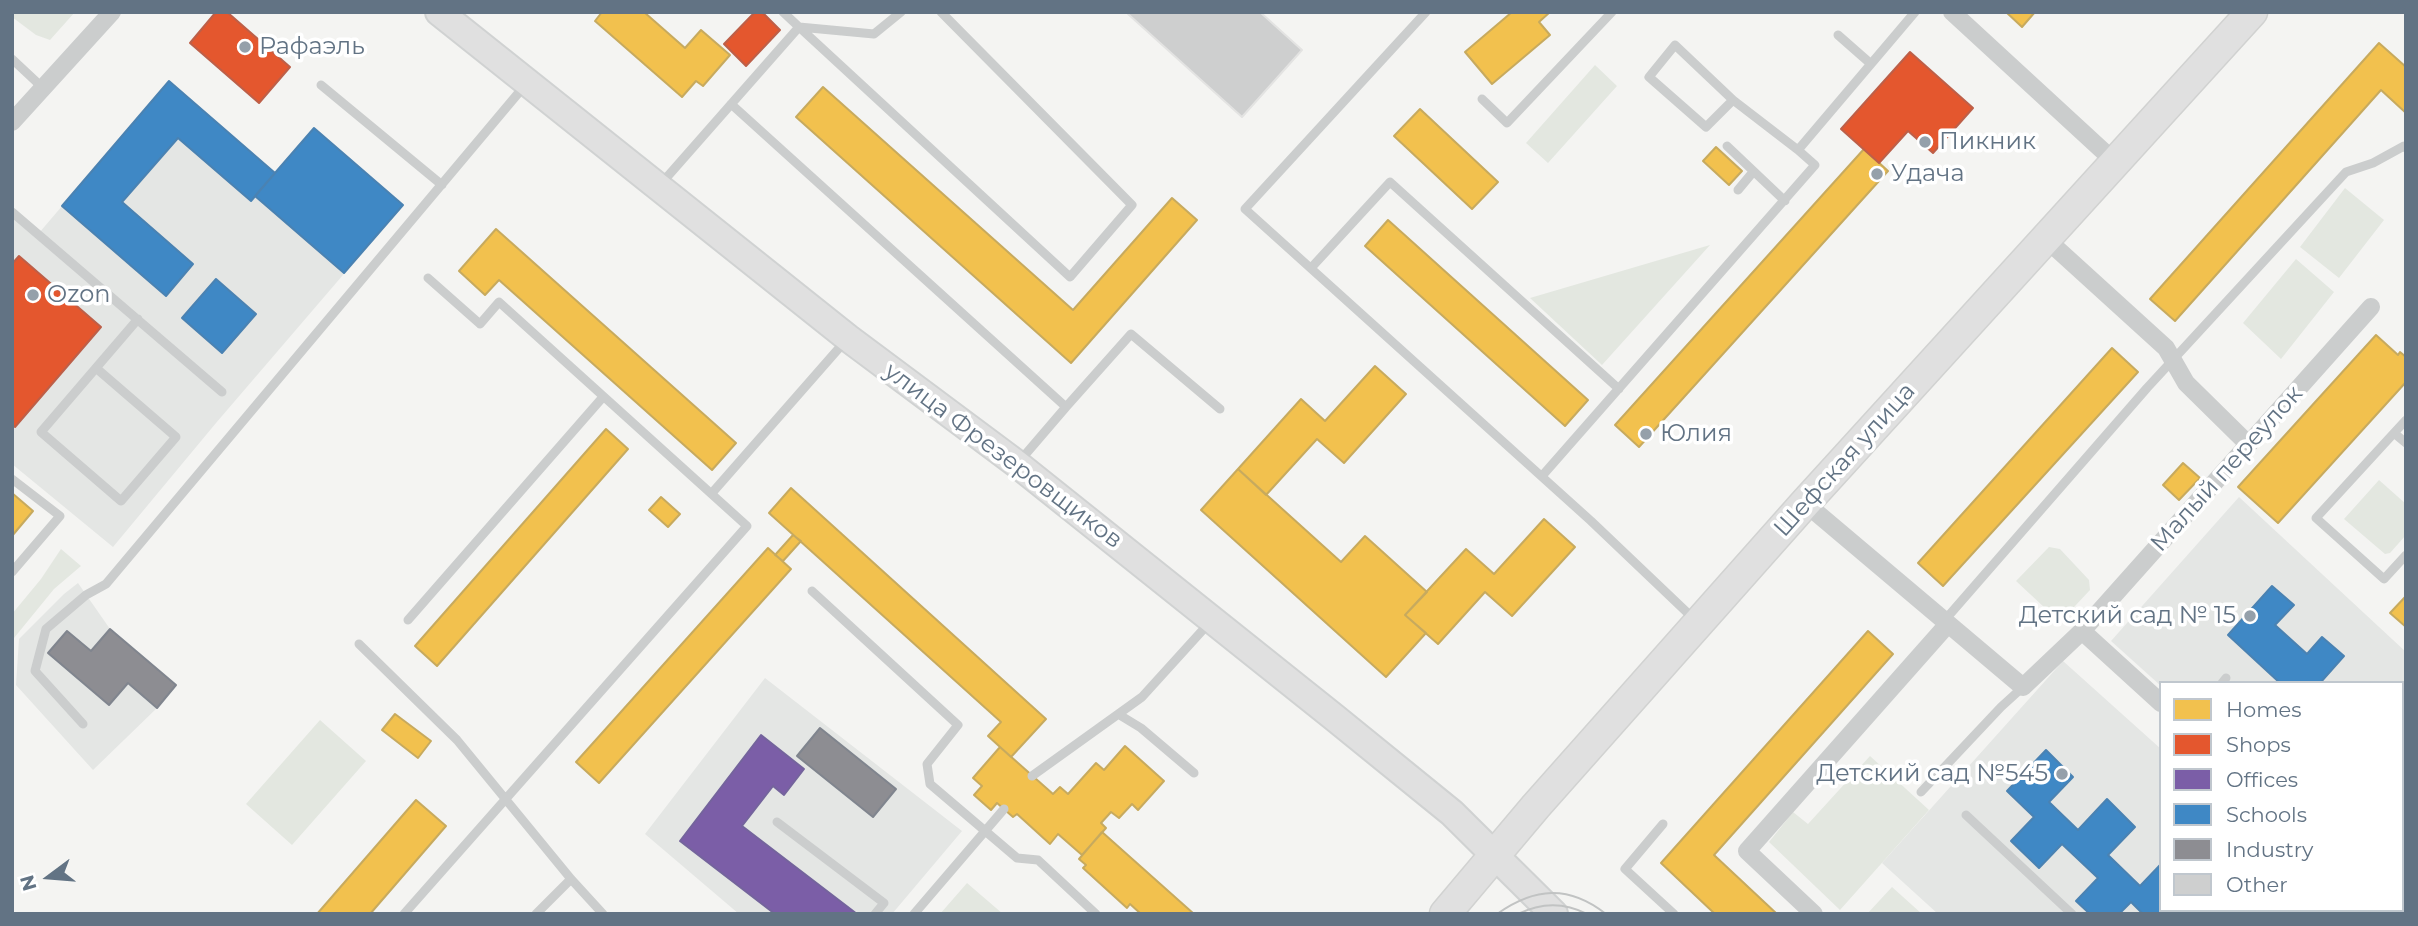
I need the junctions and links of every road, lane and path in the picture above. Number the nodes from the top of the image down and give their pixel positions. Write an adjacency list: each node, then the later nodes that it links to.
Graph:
1 (113, 12): 17 (street)
2 (439, 12): 15 (main road, улица Фрезеровщиков)
3 (783, 12): 11 (lane)
4 (901, 12): 11 (lane)
5 (941, 12): 11 (lane)
6 (1426, 12): 33 (lane)
7 (1612, 12): 18 (lane)
8 (1915, 12): 14 (lane)
9 (1952, 12): 25 (street)
10 (2252, 12): 25 (main road, Шефская улица)
11 (799, 27): 20 (lane)
12 (1838, 34): 14 (lane)
13 (12, 59): 17 (lane)
14 (1871, 64): 24 (lane)
15 (527, 83): 27 (lane); 28 (main road, улица Фрезеровщиков)
16 (321, 85): 27 (lane)
17 (44, 88): 21 (street)
18 (1482, 99)
19 (1733, 100): 19 (lane); 24 (lane)
20 (731, 104): 28 (lane); 43 (lane)
21 (12, 122)
22 (1727, 146): 26 (lane)
23 (2406, 148): 38 (lane)
24 (1798, 150): 30 (lane)
25 (2115, 162): 32 (main road, Шефская улица)
26 (1754, 172): 29 (lane); 30 (lane)
27 (442, 184): 66 (lane)
28 (659, 186): 37 (main road, улица Фрезеровщиков)
29 (1738, 190)
30 (1785, 201): 40 (lane)
31 (12, 212): 36 (lane)
32 (2045, 238): 38 (street); 53 (main road, Шефская улица)
33 (1311, 268): 40 (lane); 50 (lane)
34 (428, 278): 42 (lane)
35 (2371, 307): 48 (street, Малый переулок)
36 (138, 319): 39 (lane); 41 (lane)
37 (848, 338): 49 (main road, улица Фрезеровщиков); 52 (lane)
38 (2174, 361): 48 (street); 59 (lane)
39 (96, 368): 39 (lane)
40 (1619, 389): 50 (lane)
41 (222, 392)
42 (603, 397): 52 (lane); 58 (lane)
43 (1066, 407): 44 (lane); 49 (lane)
44 (1220, 409)
45 (2406, 419): 46 (lane)
46 (2394, 433): 47 (lane); 54 (lane)
47 (2406, 443)
48 (2249, 444): 61 (street, Малый переулок)
49 (1017, 464): 57 (main road, улица Фрезеровщиков)
50 (1542, 476): 60 (lane)
51 (12, 479): 55 (lane)
52 (712, 493): 70 (lane)
53 (1805, 503): 59 (street); 60 (main road, Шефская улица)
54 (2406, 555)
55 (12, 572)
56 (812, 591): 75 (lane)
57 (1212, 619): 65 (lane); 76 (main road, улица Фрезеровщиков)
58 (408, 620)
59 (1946, 622): 63 (street); 87 (street)
60 (1698, 623): 76 (main road, Шефская улица)
61 (2082, 631): 63 (street, Малый переулок); 64 (street)
62 (359, 644): 70 (lane)
63 (2023, 687): 69 (lane)
64 (2159, 700)
65 (1118, 714): 67 (lane); 68 (lane)
66 (83, 724)
67 (1194, 774)
68 (1032, 776)
69 (1921, 792)
70 (506, 799): 77 (lane); 78 (lane)
71 (1004, 809): 75 (lane)
72 (1966, 815): 88 (lane)
73 (776, 822): 81 (lane)
74 (1663, 824): 86 (lane)
75 (984, 831): 82 (lane); 83 (lane)
76 (1496, 856): 84 (main road, Шефская улица); 85 (main road, улица Фрезеровщиков)
77 (570, 879): 79 (lane); 80 (lane)
78 (404, 914)
79 (536, 914)
80 (603, 914)
81 (875, 914)
82 (914, 914)
83 (1096, 914)
84 (1445, 914)
85 (1554, 914)
86 (1674, 914)
87 (1814, 914)
88 (2073, 914)

